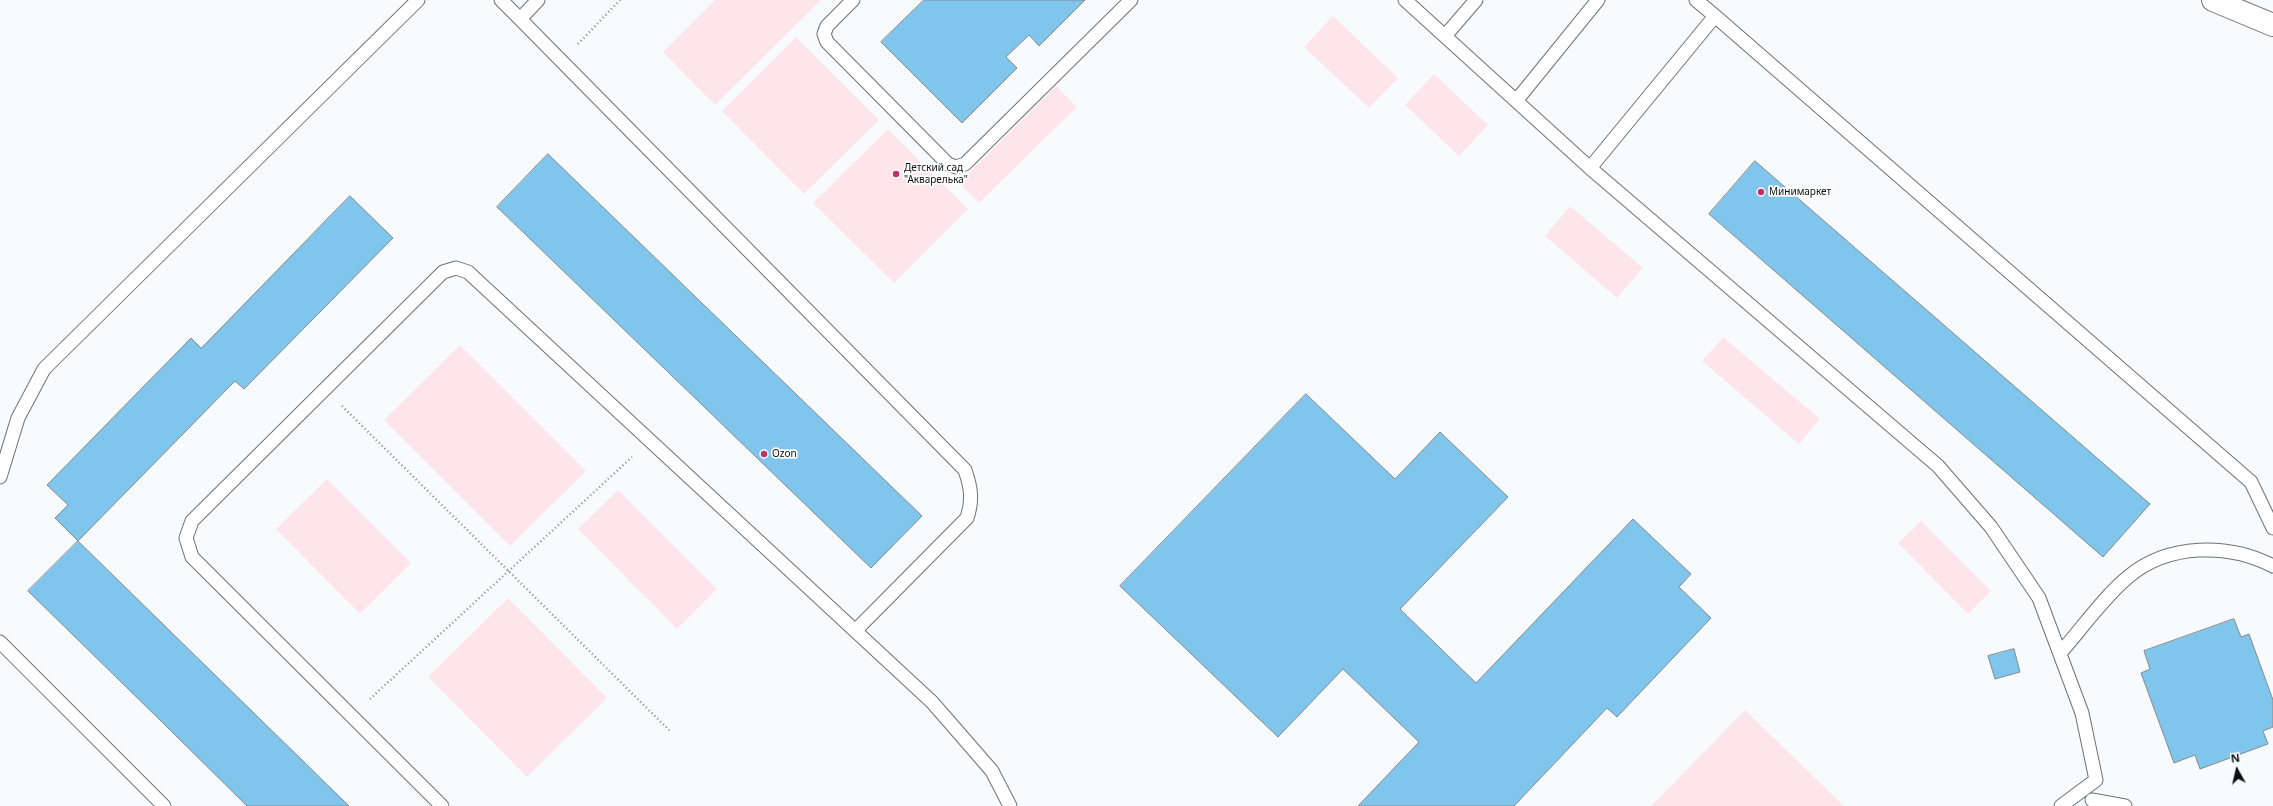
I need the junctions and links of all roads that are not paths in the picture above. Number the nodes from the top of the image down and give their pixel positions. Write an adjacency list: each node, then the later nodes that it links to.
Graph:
1 (418, 0): 17 (lane)
2 (501, 0): 12 (lane)
3 (538, 0): 12 (lane)
4 (853, 0): 5 (lane)
5 (1131, 0)
6 (1405, 0): 14 (lane)
7 (1476, 0): 14 (lane)
8 (1598, 0): 15 (lane)
9 (1696, 0): 11 (lane)
10 (2213, 0): 13 (street)
11 (1715, 16): 16 (lane); 18 (lane)
12 (520, 19): 20 (lane)
13 (2273, 25)
14 (1445, 36): 15 (lane)
15 (1516, 101): 16 (lane)
16 (1590, 168): 22 (lane)
17 (0, 477)
18 (2273, 528)
19 (2273, 566): 22 (lane)
20 (855, 631): 26 (lane); 27 (lane)
21 (0, 642): 25 (lane)
22 (2061, 652): 23 (lane)
23 (2096, 780): 24 (lane); 28 (lane)
24 (2092, 803): 29 (lane)
25 (164, 806)
26 (442, 806)
27 (1010, 806)
28 (2061, 806)
29 (2125, 806)

